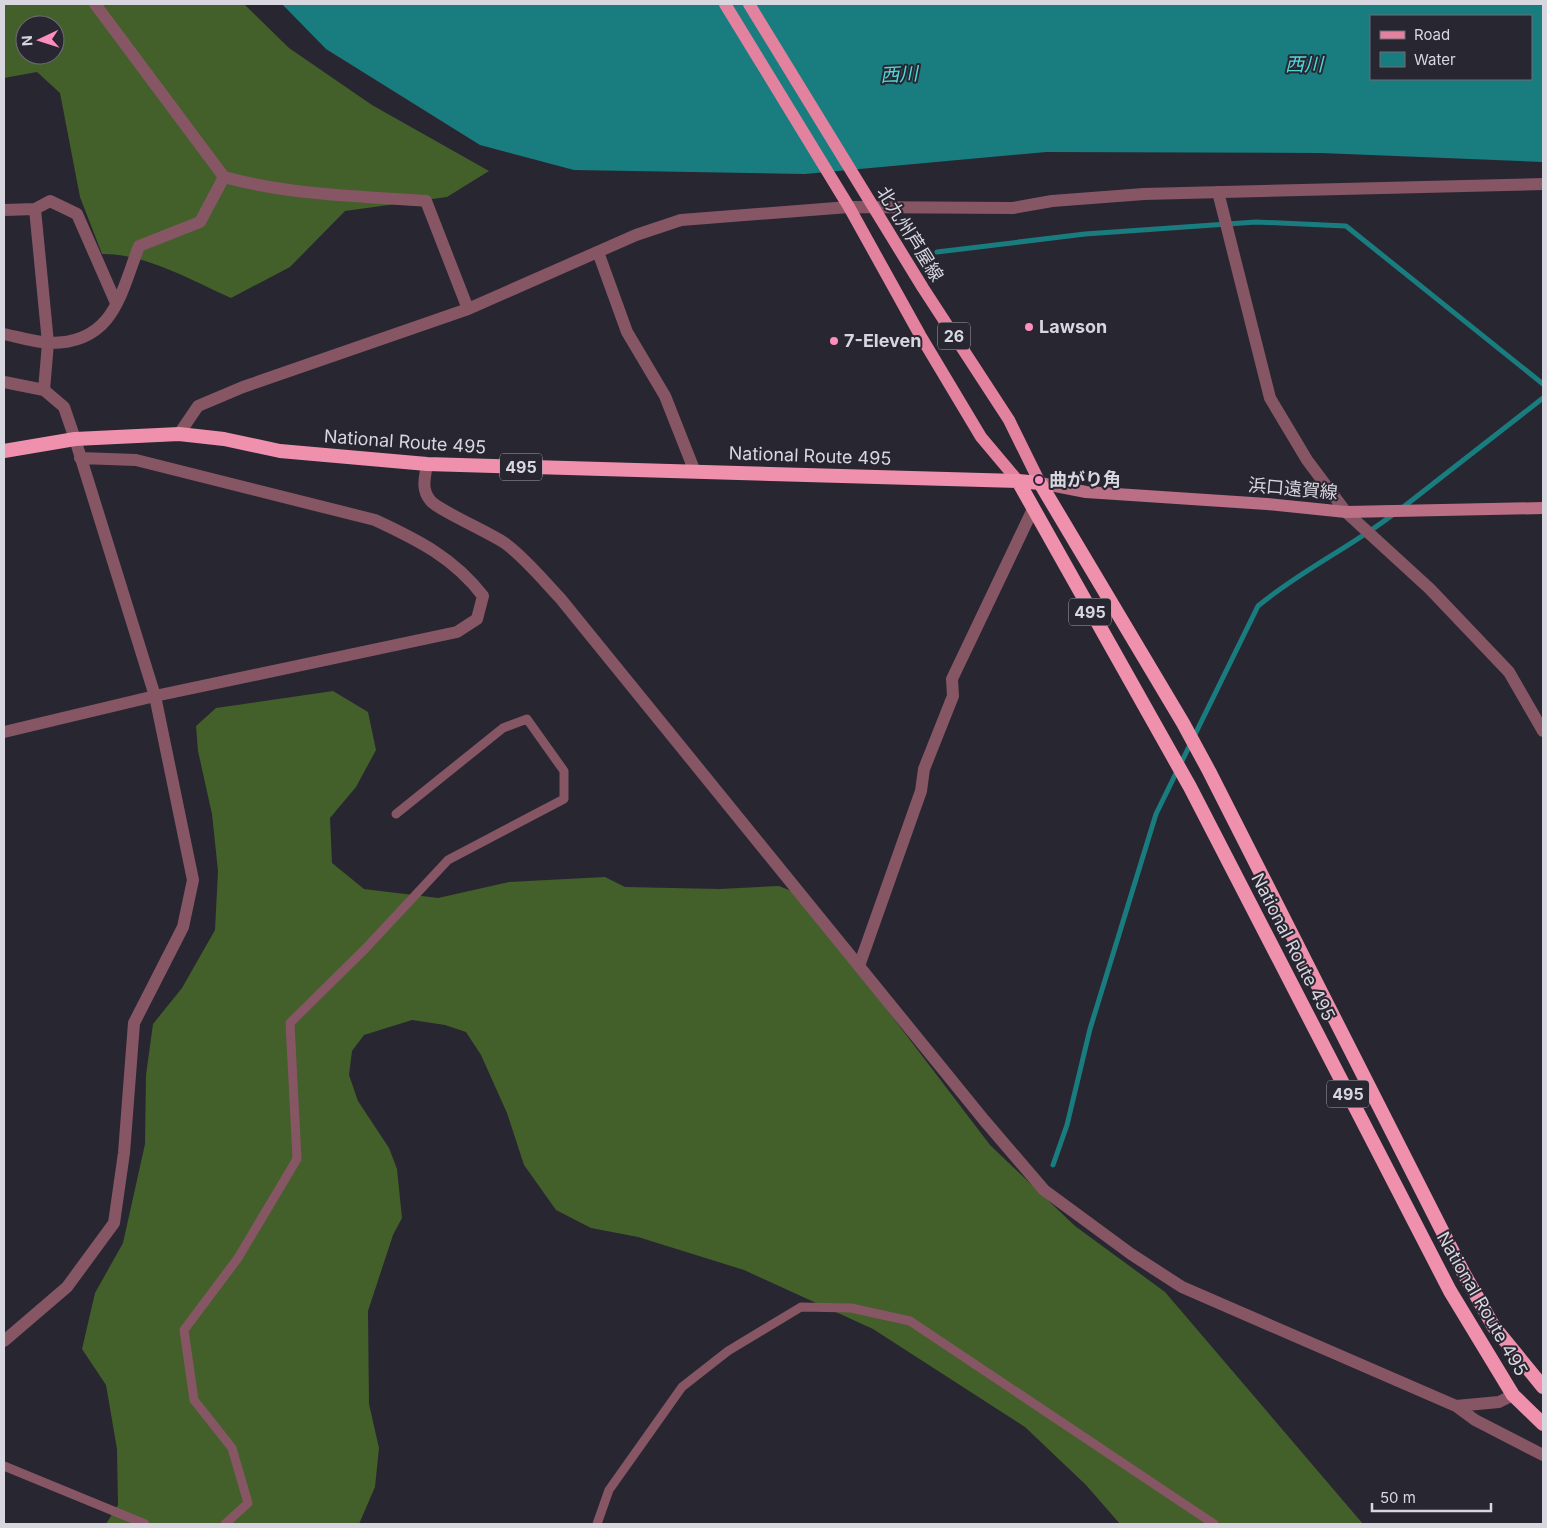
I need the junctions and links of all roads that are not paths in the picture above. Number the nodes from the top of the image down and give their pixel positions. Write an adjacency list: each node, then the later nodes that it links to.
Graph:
1 (95, 4): 4 (street)
2 (725, 4): 8 (main road, 26)
3 (749, 4): 7 (main road, 北九州芦屋線 / 26)
4 (224, 176): 12 (street); 13 (street)
5 (1543, 184): 6 (street)
6 (1218, 192): 7 (street); 28 (street)
7 (873, 206): 8 (street); 25 (main road, 北九州芦屋線 / 26)
8 (849, 207): 11 (street); 24 (main road, 26)
9 (36, 209): 10 (street); 12 (street); 15 (street)
10 (4, 210)
11 (598, 252): 13 (street); 23 (street)
12 (116, 304): 15 (street)
13 (468, 309): 18 (street)
14 (4, 334): 15 (street)
15 (48, 343): 17 (street)
16 (4, 382): 17 (street)
17 (44, 390): 19 (street)
18 (179, 434): 19 (highway, National Route 495 / 495); 22 (highway, National Route 495 / 495)
19 (75, 439): 20 (highway, National Route 495 / 495); 21 (street)
20 (4, 451)
21 (80, 458): 29 (street); 29 (street)
22 (427, 464): 23 (highway, National Route 495 / 495); 33 (street)
23 (695, 472): 24 (highway, National Route 495 / 495)
24 (1018, 481): 25 (highway, National Route 495 / 495); 27 (highway, National Route 495 / 495)
25 (1040, 484): 28 (main road, 浜口遠賀線); 35 (highway, National Route 495 / 495)
26 (1543, 508): 28 (main road, 浜口遠賀線)
27 (1033, 509): 33 (street); 36 (highway, National Route 495 / 495)
28 (1346, 512): 30 (street)
29 (155, 696): 31 (street); 34 (street)
30 (1543, 731)
31 (4, 732)
32 (396, 814): 42 (lane)
33 (859, 966): 37 (street)
34 (4, 1341)
35 (1543, 1387)
36 (1513, 1395): 37 (street); 38 (highway, National Route 495 / 495)
37 (1456, 1406): 39 (street)
38 (1543, 1424)
39 (1543, 1455)
40 (4, 1466): 41 (lane)
41 (145, 1524)
42 (225, 1524)
43 (597, 1524): 44 (lane)
44 (1214, 1524)

